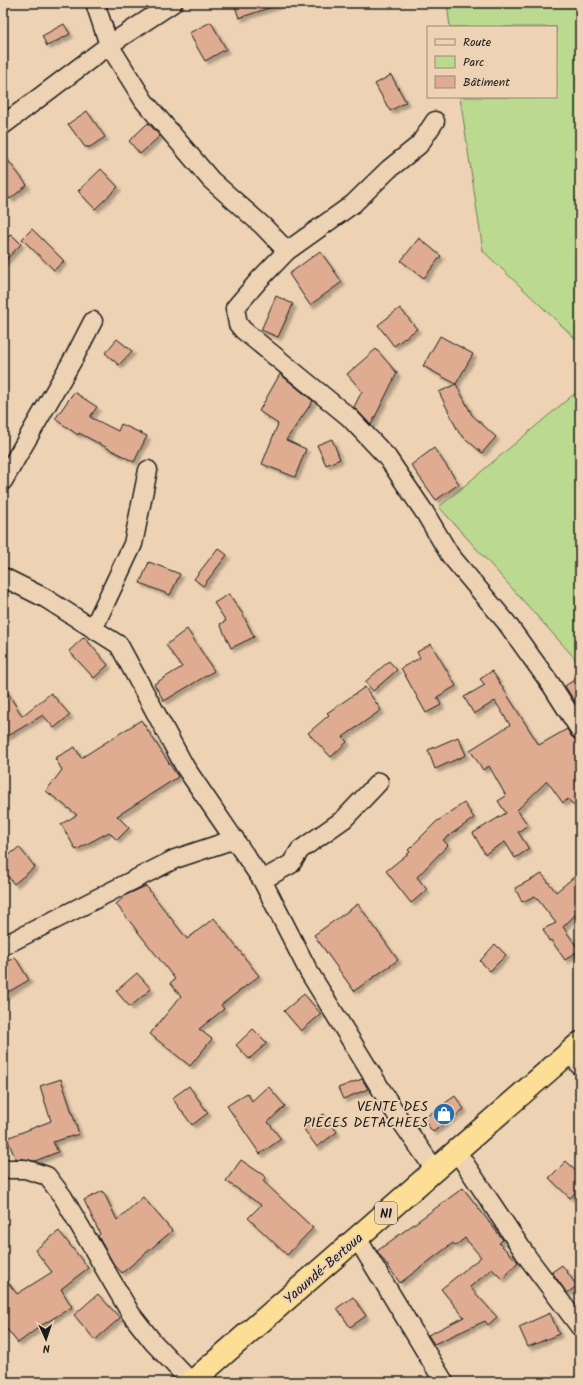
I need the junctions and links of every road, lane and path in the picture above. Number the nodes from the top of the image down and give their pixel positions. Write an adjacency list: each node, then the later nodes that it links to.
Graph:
1 (95, 3): 3 (street)
2 (172, 3): 3 (street)
3 (109, 45): 5 (street); 6 (street)
4 (435, 121): 6 (street)
5 (3, 126)
6 (287, 251): 12 (street)
7 (93, 321): 9 (street)
8 (148, 470): 11 (street)
9 (3, 481)
10 (3, 577): 11 (street)
11 (94, 629): 14 (street)
12 (580, 730)
13 (379, 782): 15 (street)
14 (235, 839): 15 (street); 16 (street)
15 (262, 880): 20 (street)
16 (3, 946)
17 (577, 1054): 18 (highway, Yaoundé-Bertoua / N1)
18 (457, 1152): 20 (highway, Yaoundé-Bertoua / N1); 22 (street)
19 (3, 1169): 23 (street)
20 (435, 1170): 21 (highway, Yaoundé-Bertoua / N1)
21 (358, 1238): 23 (highway, Yaoundé-Bertoua / N1); 24 (street)
22 (580, 1327)
23 (192, 1382)
24 (444, 1382)

